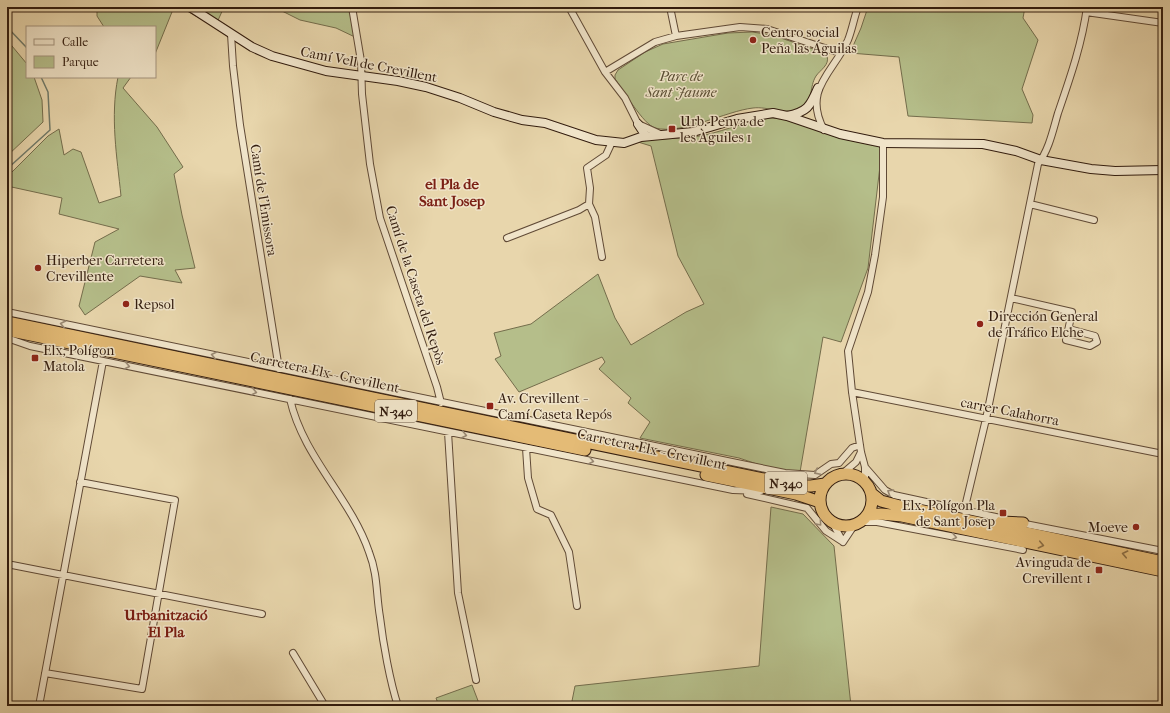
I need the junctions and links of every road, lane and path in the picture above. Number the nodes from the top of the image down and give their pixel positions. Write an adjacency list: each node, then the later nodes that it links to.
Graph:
1 (190, 7): 8 (street, Camí Vell de Crevillent)
2 (352, 7): 12 (street, Camí de la Caseta del Repòs)
3 (569, 7): 11 (street)
4 (670, 7): 9 (street)
5 (858, 7): 10 (street)
6 (1087, 9): 7 (street); 24 (street)
7 (1163, 23)
8 (231, 34): 12 (street, Camí Vell de Crevillent); 40 (street, Camí de l'Emissora)
9 (676, 36): 10 (street); 11 (street)
10 (840, 53): 13 (street)
11 (605, 72): 17 (street)
12 (361, 76): 22 (street, Camí Vell de Crevillent); 43 (street, Camí de la Caseta del Repòs)
13 (818, 88): 14 (street); 15 (street)
14 (805, 111): 16 (street); 18 (street)
15 (818, 112): 18 (street); 19 (street)
16 (787, 116): 18 (street, Camí Vell de Crevillent); 20 (street, Camí Vell de Crevillent)
17 (638, 124): 20 (street); 21 (street)
18 (807, 124): 19 (street, Camí Vell de Crevillent)
19 (824, 130): 23 (street, Camí Vell de Crevillent)
20 (660, 134): 21 (street, Camí Vell de Crevillent)
21 (646, 136): 22 (street, Camí Vell de Crevillent)
22 (612, 142): 26 (street)
23 (883, 143): 24 (street, Camí Vell de Crevillent); 41 (street)
24 (1041, 160): 25 (street, Camí Vell de Crevillent); 27 (street)
25 (1163, 170)
26 (589, 204): 31 (street); 32 (street)
27 (1030, 204): 28 (street); 29 (street)
28 (1053, 210): 29 (street); 30 (street)
29 (1028, 215): 33 (street)
30 (1094, 220)
31 (507, 238)
32 (602, 256)
33 (1011, 298): 36 (street); 44 (street)
34 (7, 312): 40 (street, one-way to 34)
35 (7, 322): 52 (highway, Carretera Elx - Crevillent / N-340)
36 (1069, 329): 36 (street)
37 (7, 330): 57 (highway, Carretera Elx - Crevillent / N-340)
38 (7, 340): 39 (street)
39 (103, 361): 42 (street, one-way to 42); 53 (street)
40 (279, 369): 43 (street)
41 (852, 392): 44 (street, carrer Calahorra); 47 (street)
42 (290, 399): 45 (street); 80 (street)
43 (441, 402): 49 (street)
44 (986, 418): 48 (street, carrer Calahorra); 60 (street)
45 (448, 432): 46 (street, one-way to 46); 77 (street)
46 (526, 448): 56 (street, one-way to 56); 73 (street)
47 (860, 448): 49 (street, one-way to 49); 50 (street); 51 (street)
48 (1163, 454)
49 (695, 455): 52 (street)
50 (865, 467): 54 (street); 60 (street, one-way to 50)
51 (842, 474): 54 (highway); 55 (highway, N-340)
52 (747, 476): 55 (highway, Carretera Elx - Crevillent / N-340)
53 (80, 482): 71 (street); 72 (street)
54 (865, 482): 58 (highway)
55 (826, 484): 59 (highway, N-340)
56 (733, 490): 57 (street); 65 (street, one-way to 65)
57 (785, 491): 59 (highway, Carretera Elx - Crevillent / N-340)
58 (871, 493): 61 (highway); 62 (highway)
59 (820, 502): 63 (highway, N-340)
60 (964, 511): 64 (street)
61 (861, 520): 63 (highway); 65 (street); 66 (street, one-way to 66); 70 (highway, one-way to 70)
62 (970, 521): 64 (highway); 68 (highway, one-way to 62)
63 (832, 522): 65 (street)
64 (1023, 523): 67 (street)
65 (843, 542)
66 (1023, 550)
67 (1163, 551)
68 (1163, 562)
69 (7, 564): 71 (street)
70 (1163, 570)
71 (63, 576): 72 (street); 76 (street)
72 (158, 594): 74 (street); 76 (street)
73 (577, 606)
74 (262, 614)
75 (293, 653): 79 (street)
76 (45, 673): 78 (street)
77 (476, 680)
78 (38, 706)
79 (325, 706)
80 (398, 706)

